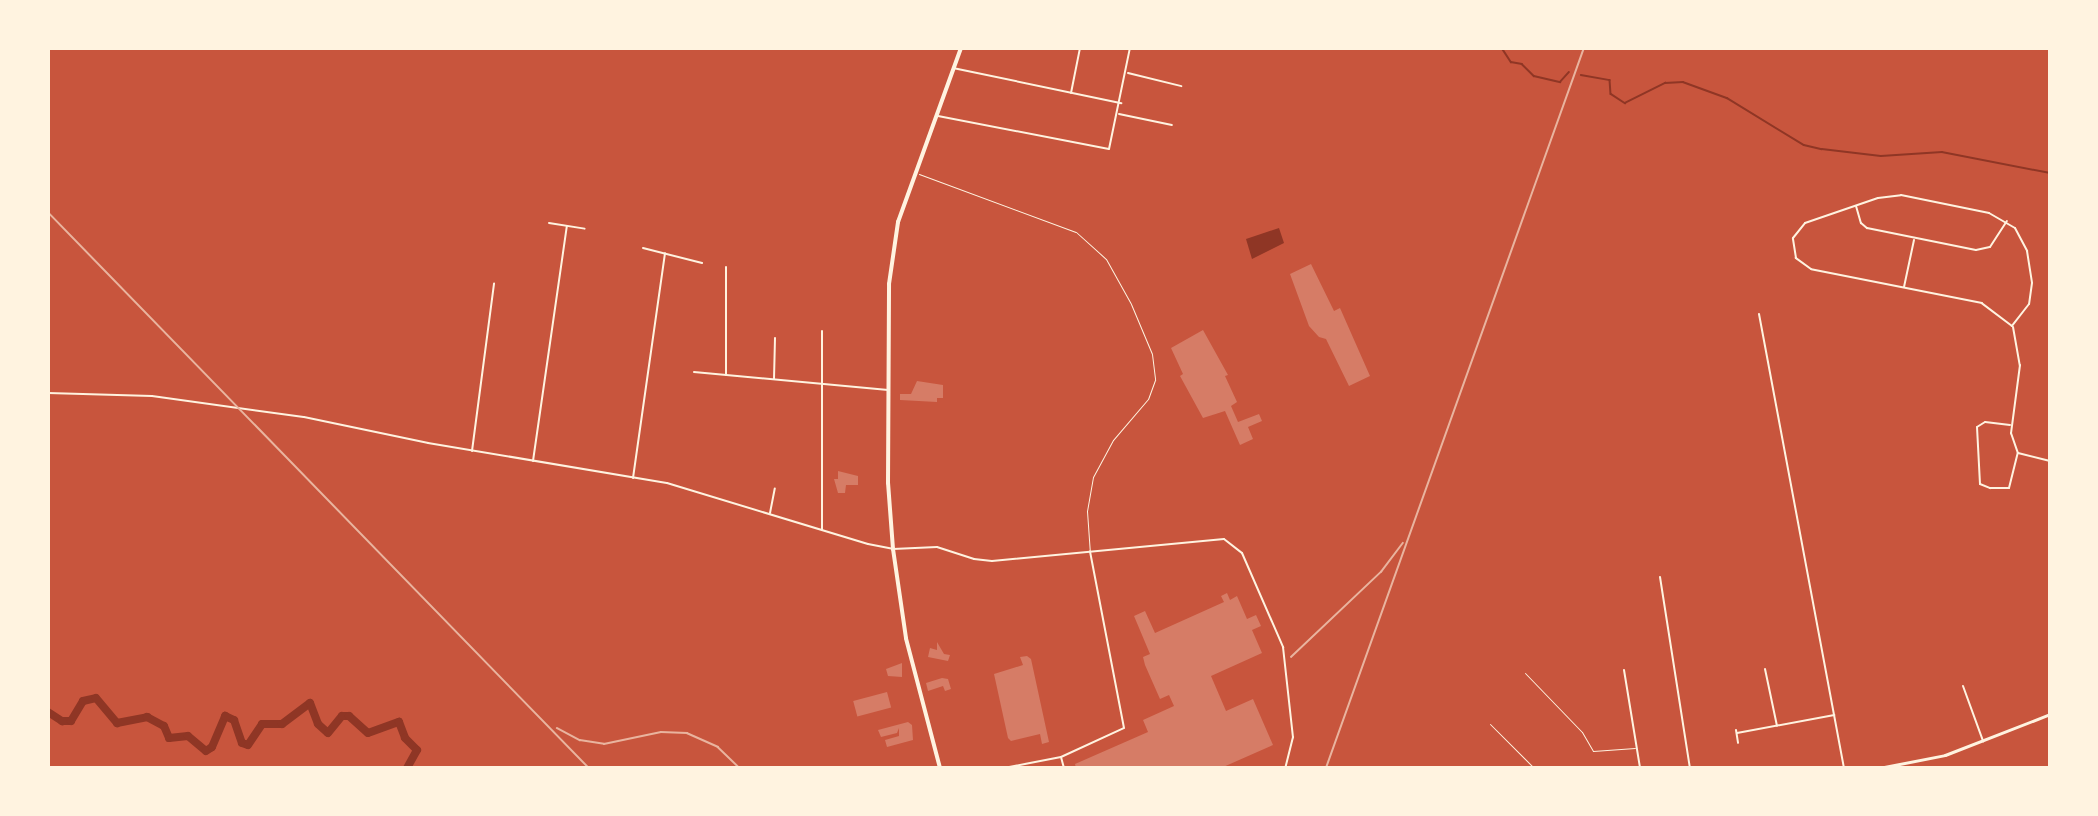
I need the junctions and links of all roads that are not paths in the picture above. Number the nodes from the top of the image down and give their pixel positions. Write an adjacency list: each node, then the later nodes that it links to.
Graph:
1 (961, 48): 4 (highway)
2 (1130, 48): 5 (street)
3 (1080, 50): 7 (street)
4 (952, 68): 7 (street); 10 (highway)
5 (1127, 73): 6 (street); 8 (street)
6 (1181, 86)
7 (1071, 93): 8 (street)
8 (1121, 103): 9 (street)
9 (1118, 114): 10 (street); 11 (street)
10 (935, 115): 12 (highway)
11 (1172, 125)
12 (915, 172): 33 (highway); 45 (lane)
13 (1856, 206): 14 (street); 18 (street); 24 (street)
14 (2007, 221): 18 (street); 26 (street)
15 (549, 223): 16 (street)
16 (567, 226): 17 (street); 38 (street)
17 (585, 229)
18 (1915, 239): 24 (street)
19 (643, 248): 20 (street)
20 (665, 253): 21 (street); 40 (street)
21 (702, 262)
22 (726, 267): 30 (street)
23 (494, 284): 36 (street)
24 (1904, 287): 26 (street)
25 (1758, 314): 52 (street)
26 (2012, 326): 35 (street)
27 (822, 331): 32 (street)
28 (775, 338): 31 (street)
29 (694, 372): 30 (street)
30 (726, 375): 31 (street)
31 (774, 379): 32 (street)
32 (822, 384): 33 (street); 43 (street)
33 (888, 390): 44 (highway)
34 (48, 393): 36 (street)
35 (2010, 425): 37 (street); 37 (street)
36 (472, 451): 38 (street)
37 (2018, 453): 39 (street)
38 (533, 461): 40 (street)
39 (2050, 461)
40 (633, 478): 42 (street)
41 (775, 489): 42 (street)
42 (770, 513): 43 (street)
43 (822, 530): 44 (street)
44 (893, 549): 45 (street); 60 (highway)
45 (1090, 551): 58 (street); 63 (street)
46 (1660, 577): 66 (street)
47 (1765, 669): 54 (street)
48 (1624, 670): 57 (street)
49 (1525, 673): 57 (lane)
50 (1963, 686): 55 (street)
51 (2050, 714): 55 (main road)
52 (1834, 715): 54 (street); 67 (street)
53 (1490, 724): 64 (lane)
54 (1777, 726): 56 (street)
55 (1983, 741): 68 (main road)
56 (1738, 743)
57 (1637, 748): 65 (street)
58 (1062, 757): 59 (street); 62 (street)
59 (1022, 766): 61 (street)
60 (940, 768)
61 (1004, 768)
62 (1064, 768)
63 (1285, 768)
64 (1534, 768)
65 (1640, 768)
66 (1690, 768)
67 (1844, 768)
68 (1879, 768)

